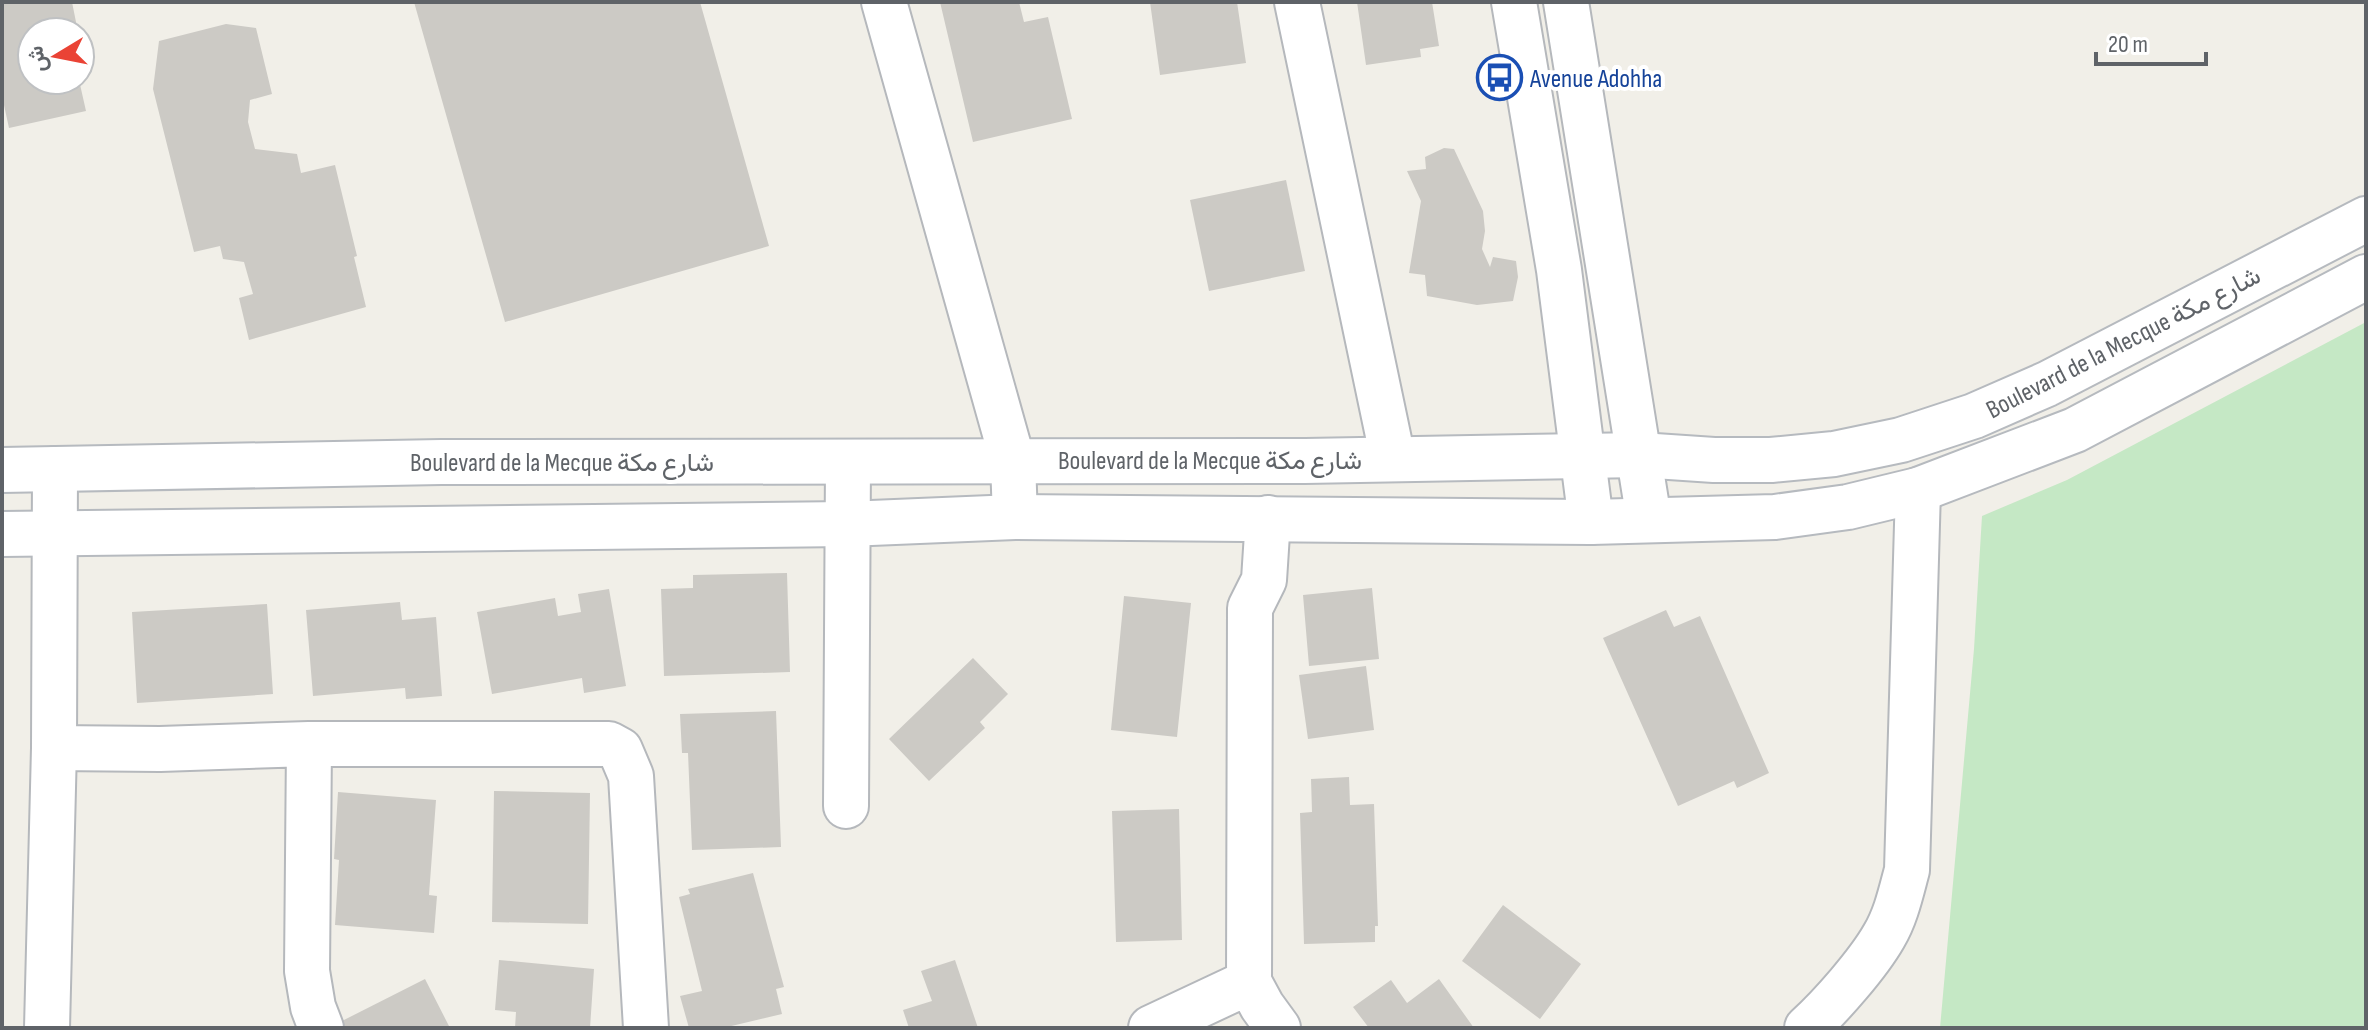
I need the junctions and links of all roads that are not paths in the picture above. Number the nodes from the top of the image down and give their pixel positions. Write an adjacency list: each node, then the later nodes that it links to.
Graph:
1 (884, 2): 11 (street)
2 (1297, 2): 9 (street)
3 (1514, 2): 8 (street)
4 (1566, 2): 7 (street)
5 (2366, 219): 7 (street, Boulevard de la Mecque شارع مكة)
6 (2366, 277): 14 (street, Boulevard de la Mecque شارع مكة)
7 (1640, 455): 8 (street, Boulevard de la Mecque شارع مكة); 17 (street)
8 (1583, 456): 9 (street, Boulevard de la Mecque شارع مكة); 18 (street)
9 (1393, 459): 11 (street, Boulevard de la Mecque شارع مكة)
10 (848, 462): 11 (street, Boulevard de la Mecque شارع مكة); 12 (street, Boulevard de la Mecque شارع مكة); 19 (street)
11 (1013, 462): 15 (street)
12 (55, 469): 13 (street, Boulevard de la Mecque شارع مكة); 20 (street)
13 (2, 470)
14 (1918, 490): 17 (street, Boulevard de la Mecque شارع مكة); 31 (street)
15 (1015, 517): 16 (street, Boulevard de la Mecque شارع مكة); 19 (street, Boulevard de la Mecque شارع مكة)
16 (1251, 518): 18 (street, Boulevard de la Mecque شارع مكة); 25 (street)
17 (1649, 520): 18 (street, Boulevard de la Mecque شارع مكة)
18 (1591, 522)
19 (847, 524): 20 (street, Boulevard de la Mecque شارع مكة); 24 (street)
20 (54, 533): 21 (street, Boulevard de la Mecque شارع مكة); 23 (street)
21 (2, 534)
22 (309, 744): 23 (street); 27 (street); 28 (street)
23 (54, 748): 26 (street)
24 (846, 806)
25 (1249, 982): 29 (street); 30 (street)
26 (47, 1028)
27 (321, 1028)
28 (646, 1028)
29 (1151, 1028)
30 (1278, 1028)
31 (1807, 1028)

